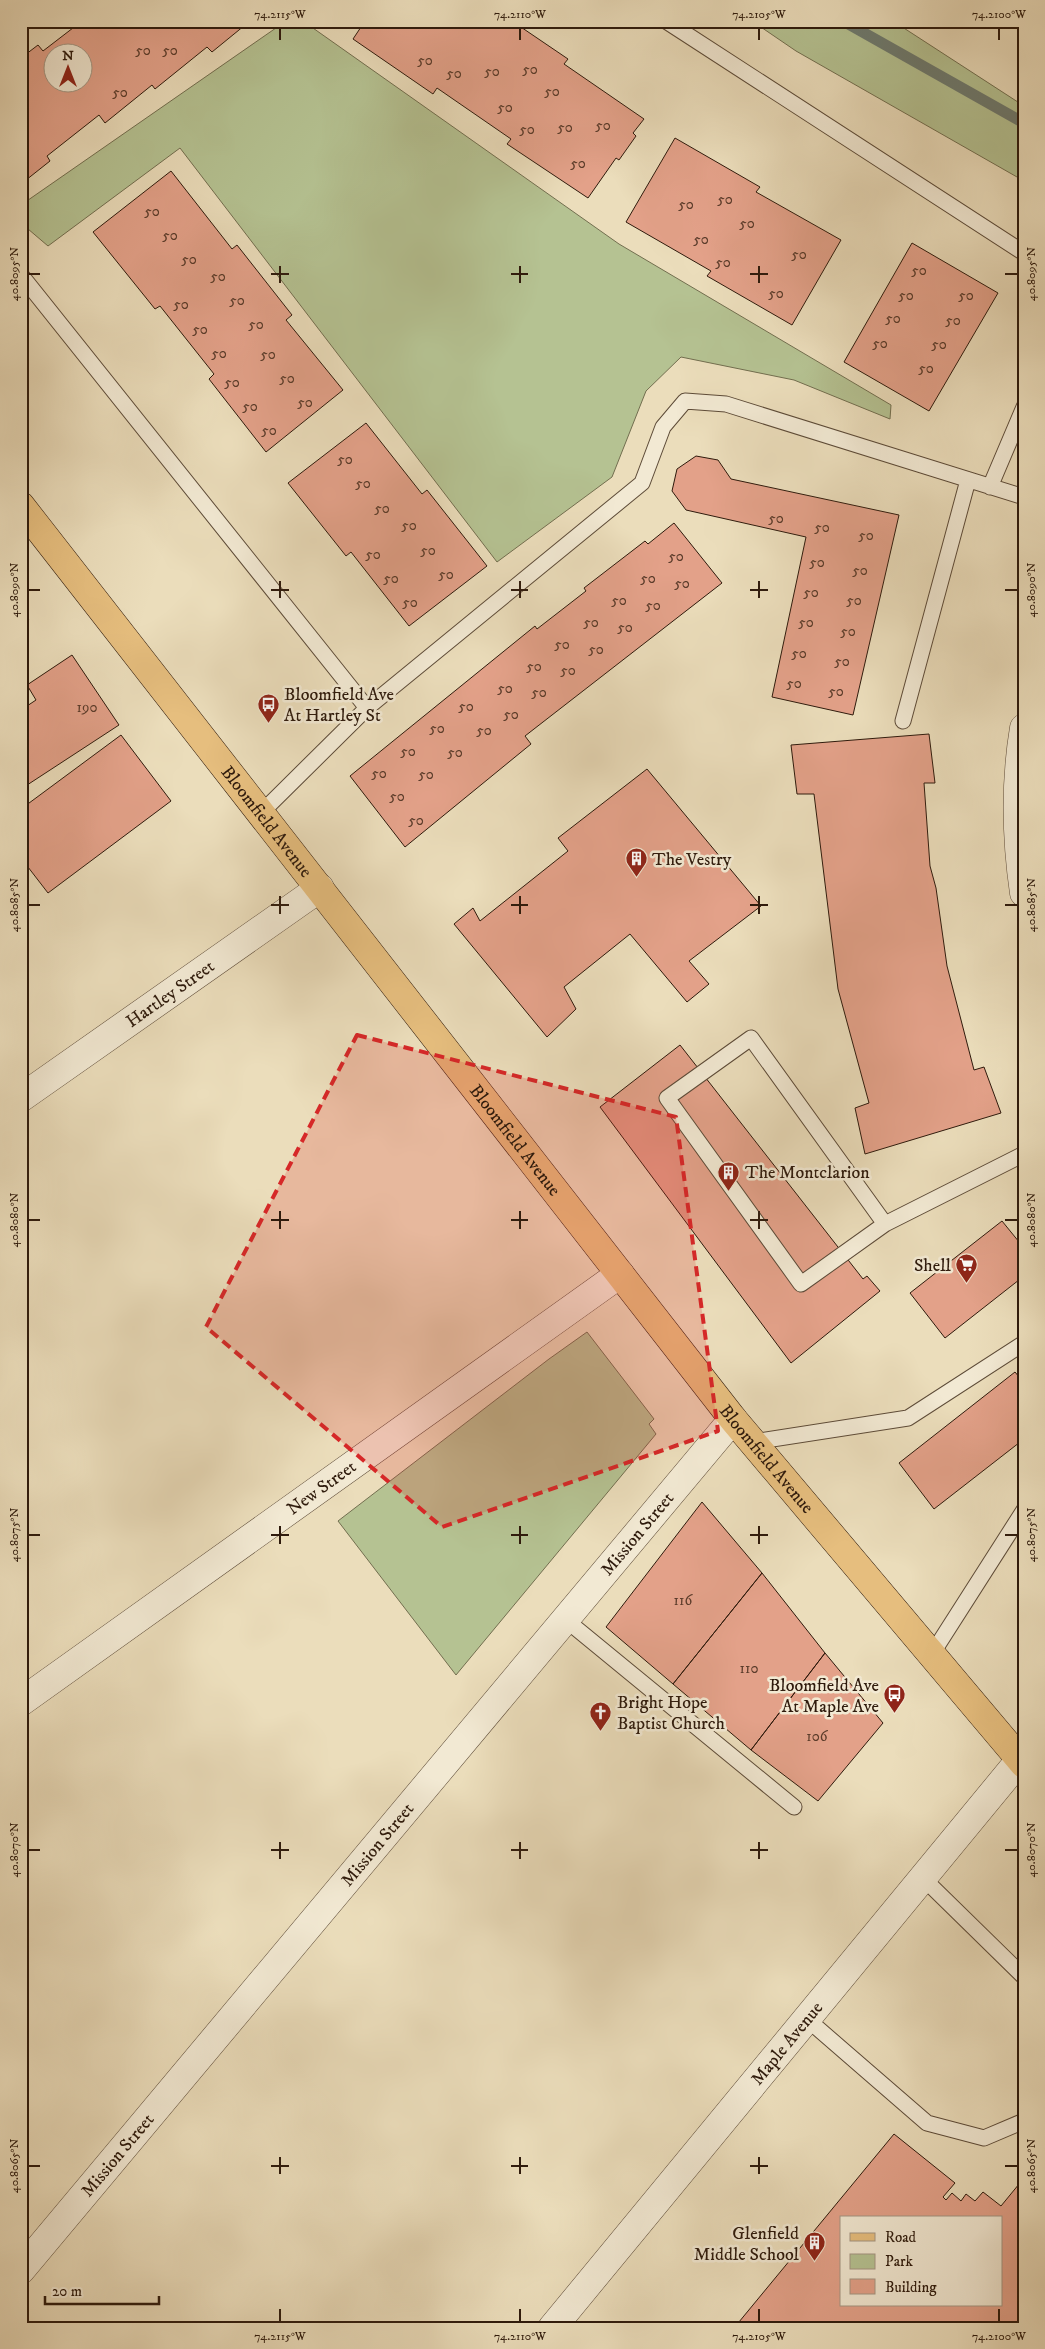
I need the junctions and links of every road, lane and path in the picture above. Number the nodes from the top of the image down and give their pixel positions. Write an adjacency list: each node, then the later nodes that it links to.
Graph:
1 (666, 21): 2 (lane)
2 (1024, 253)
3 (21, 275): 9 (lane)
4 (1024, 407): 6 (lane)
5 (968, 480): 6 (lane); 9 (lane); 10 (lane)
6 (990, 487): 7 (lane)
7 (1024, 497)
8 (21, 506): 12 (main road, Bloomfield Avenue)
9 (367, 708): 12 (lane)
10 (903, 721)
11 (1024, 728): 14 (street)
12 (261, 813): 13 (main road, Bloomfield Avenue)
13 (320, 888): 15 (street, Hartley Street); 18 (main road, Bloomfield Avenue)
14 (1024, 893)
15 (21, 1098)
16 (1024, 1154): 17 (lane)
17 (885, 1224): 17 (lane)
18 (620, 1274): 20 (main road, Bloomfield Avenue); 25 (street, New Street)
19 (1024, 1343): 21 (lane)
20 (733, 1419): 21 (main road, Bloomfield Avenue); 23 (street, Mission Street)
21 (753, 1442): 24 (main road, Bloomfield Avenue)
22 (1024, 1510): 24 (lane)
23 (566, 1620): 27 (lane); 32 (street, Mission Street)
24 (932, 1654): 26 (main road, Bloomfield Avenue)
25 (21, 1702)
26 (1023, 1760): 28 (street, Maple Avenue)
27 (794, 1807)
28 (923, 1878): 29 (lane); 30 (street, Maple Avenue)
29 (1024, 1977)
30 (807, 2019): 31 (lane); 33 (street, Maple Avenue)
31 (1024, 2121)
32 (21, 2270)
33 (552, 2328)

